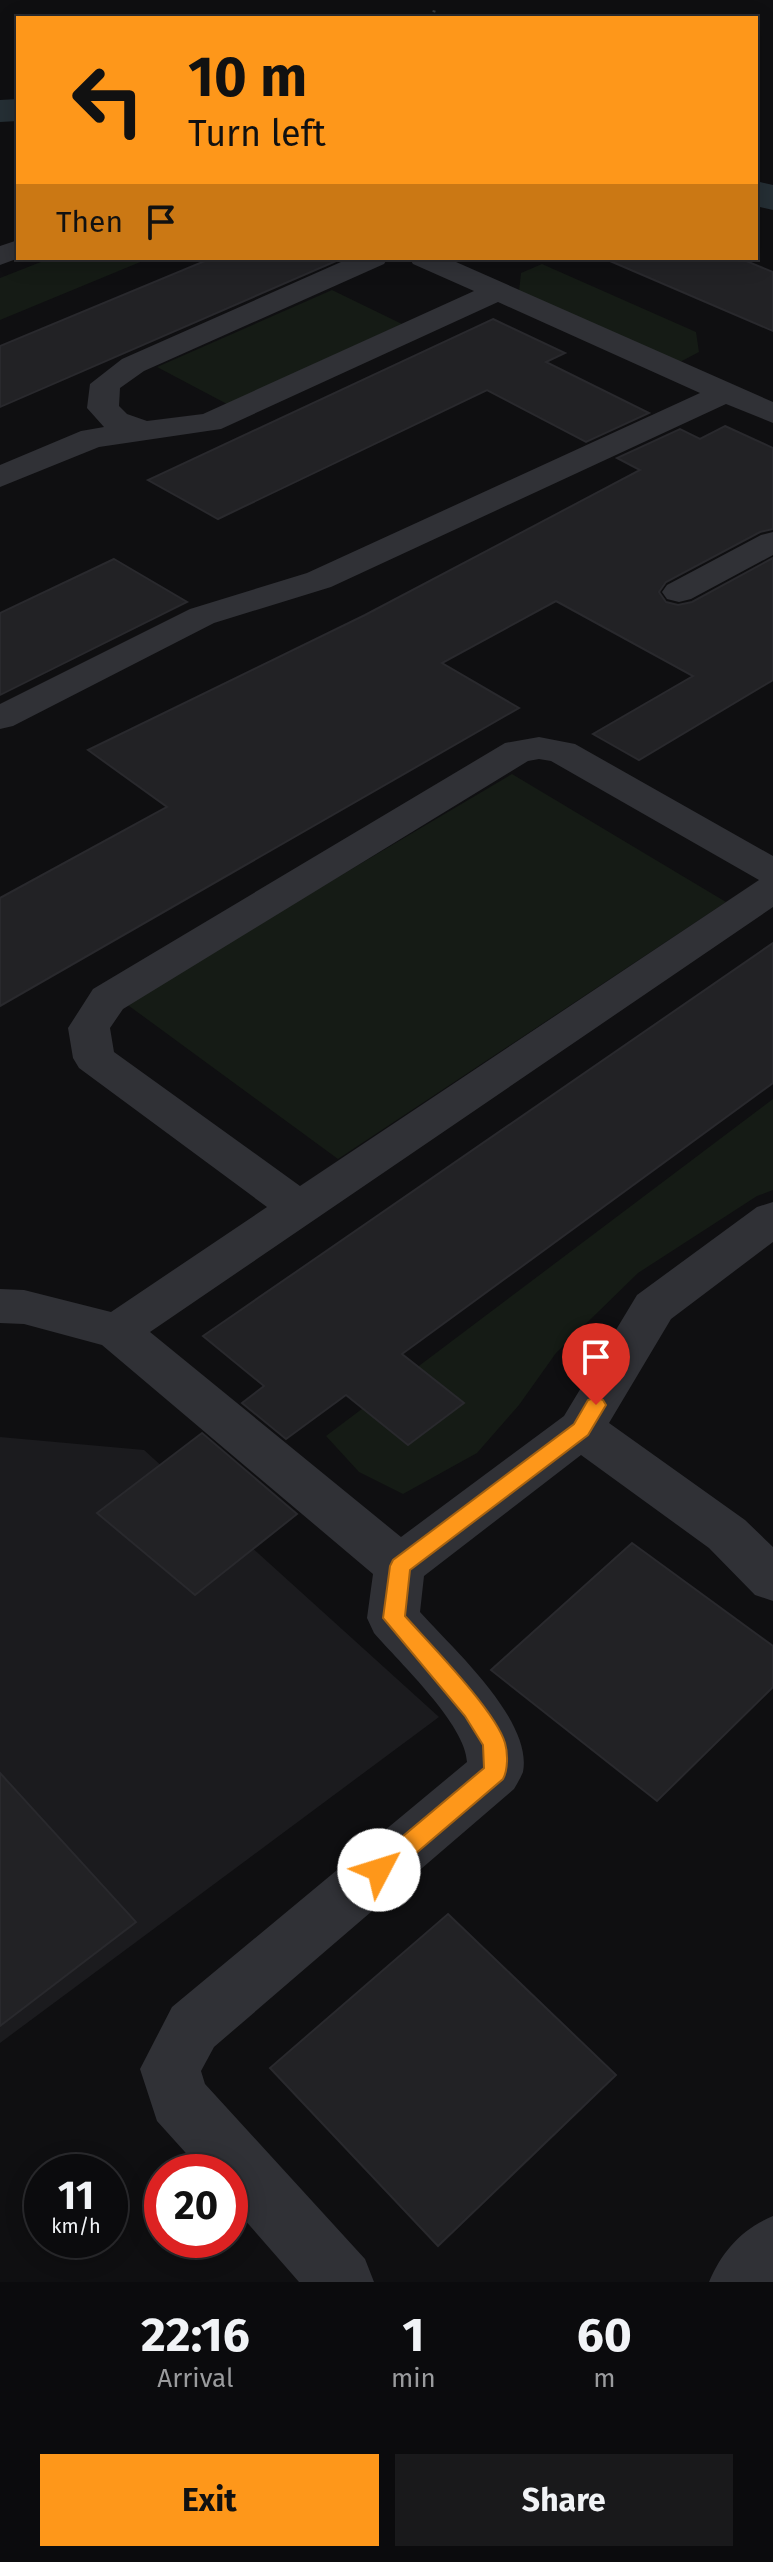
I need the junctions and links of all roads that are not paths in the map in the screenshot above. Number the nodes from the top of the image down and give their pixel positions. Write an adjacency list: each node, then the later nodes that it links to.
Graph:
1 (369, 260): 6 (lane)
2 (427, 260): 3 (lane)
3 (497, 292): 4 (lane); 6 (lane)
4 (723, 394): 5 (lane); 10 (lane)
5 (773, 414)
6 (145, 431): 7 (lane)
7 (0, 477)
8 (773, 542): 9 (lane)
9 (679, 592)
10 (0, 718)
11 (773, 872): 13 (lane)
12 (773, 889): 13 (lane)
13 (298, 1207): 16 (lane)
14 (773, 1218): 17 (lane)
15 (0, 1306): 16 (lane)
16 (117, 1331): 18 (lane)
17 (581, 1429): 18 (lane); 19 (lane)
18 (400, 1566): 21 (lane)
19 (773, 1580)
20 (773, 2248): 22 (lane)
21 (342, 2282)
22 (741, 2282)

